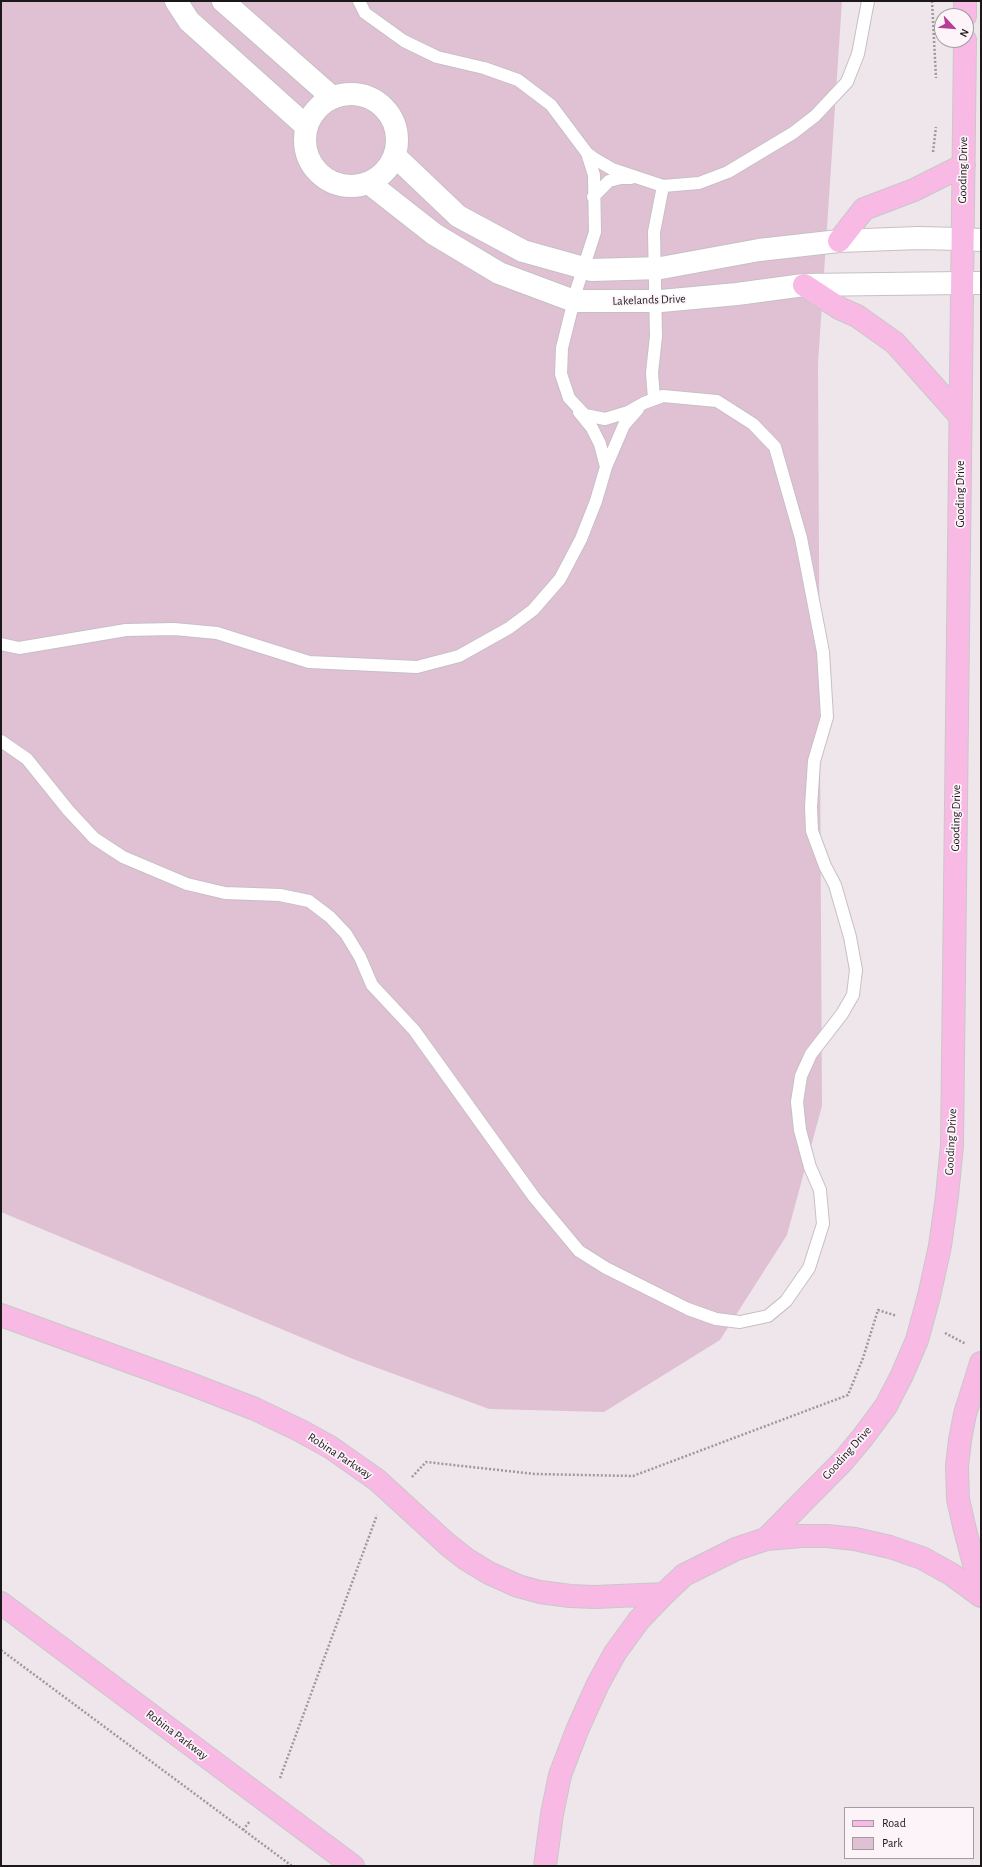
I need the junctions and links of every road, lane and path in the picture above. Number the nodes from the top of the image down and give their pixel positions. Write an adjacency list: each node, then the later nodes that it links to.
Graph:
1 (176, 1): 10 (street)
2 (223, 1): 8 (street)
3 (359, 1): 11 (lane)
4 (868, 1): 17 (lane)
5 (932, 1): 7 (path)
6 (965, 48): 14 (main road, Gooding Drive)
7 (936, 83)
8 (333, 98): 10 (street); 13 (street)
9 (936, 120): 12 (path)
10 (307, 127): 16 (street)
11 (587, 153): 15 (lane); 18 (lane)
12 (932, 155)
13 (395, 156): 16 (street); 21 (street)
14 (964, 165): 19 (main road, Gooding Drive); 20 (main road)
15 (637, 178): 17 (lane); 18 (lane)
16 (369, 183): 25 (street, Lakelands Drive)
17 (663, 186): 22 (lane)
18 (593, 197): 21 (lane)
19 (971, 239): 20 (street); 23 (main road, Gooding Drive)
20 (839, 241): 22 (street)
21 (584, 268): 22 (street); 25 (lane)
22 (655, 268): 26 (lane)
23 (972, 283): 24 (street, Lakelands Drive); 29 (main road, Gooding Drive)
24 (804, 285): 26 (street, Lakelands Drive); 29 (main road)
25 (574, 301): 26 (street, Lakelands Drive); 27 (lane)
26 (656, 301): 28 (lane)
27 (569, 398): 28 (lane); 30 (lane)
28 (649, 401): 30 (lane); 32 (lane)
29 (960, 416): 40 (main road, Gooding Drive)
30 (606, 467): 31 (lane)
31 (1, 644)
32 (1, 741)
33 (1, 1315): 42 (main road, Robina Parkway)
34 (897, 1316): 38 (path)
35 (941, 1330): 36 (path)
36 (967, 1344)
37 (981, 1363): 41 (main road)
38 (426, 1462)
39 (377, 1515): 46 (path)
40 (766, 1539): 42 (main road); 43 (main road)
41 (981, 1591)
42 (664, 1594): 49 (main road)
43 (981, 1596)
44 (1, 1604): 48 (main road, Robina Parkway)
45 (1, 1650): 47 (path)
46 (278, 1784)
47 (292, 1866)
48 (354, 1866)
49 (545, 1866)

